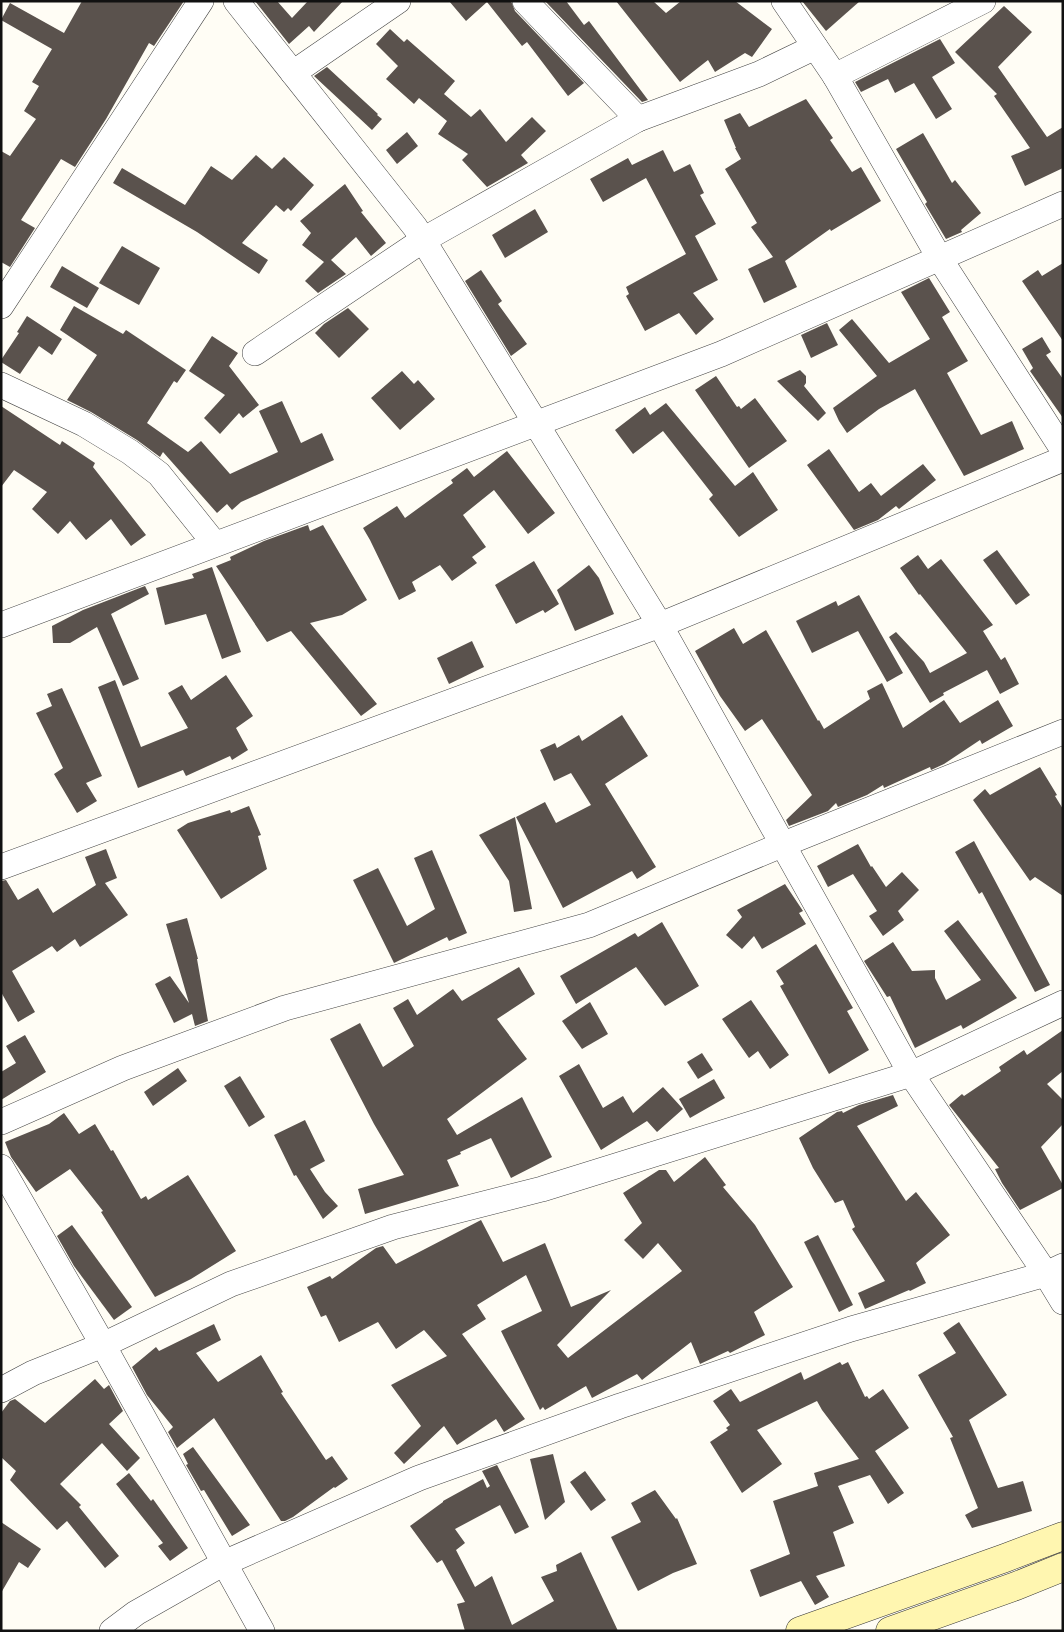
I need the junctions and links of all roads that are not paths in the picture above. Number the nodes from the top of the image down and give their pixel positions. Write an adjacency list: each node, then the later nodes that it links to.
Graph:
1 (200, 1): 14 (street)
2 (236, 1): 8 (street)
3 (398, 1): 8 (street)
4 (525, 1): 10 (street)
5 (784, 1): 7 (street)
6 (983, 1): 9 (street)
7 (815, 47): 9 (street); 10 (street)
8 (293, 73): 12 (street)
9 (835, 76): 13 (street)
10 (638, 119): 12 (street)
11 (1063, 204): 13 (street)
12 (423, 240): 15 (street); 17 (street)
13 (940, 259): 17 (street); 18 (street)
14 (1, 306)
15 (255, 353)
16 (1, 384): 20 (street)
17 (537, 424): 20 (street); 22 (street)
18 (1063, 450)
19 (1063, 459): 22 (street)
20 (215, 544): 21 (street)
21 (1, 625)
22 (660, 625): 24 (street); 25 (street)
23 (1063, 732): 24 (street)
24 (784, 844): 27 (street); 28 (street)
25 (1, 867)
26 (1063, 1003): 27 (street)
27 (911, 1074): 30 (street); 32 (street)
28 (1, 1122)
29 (1, 1167): 32 (street)
30 (1054, 1270): 31 (street); 35 (street)
31 (1063, 1302)
32 (103, 1345): 33 (street); 35 (street)
33 (1, 1390)
34 (1063, 1536): 39 (main road)
35 (224, 1563): 37 (street); 38 (street)
36 (1063, 1567): 40 (main road)
37 (112, 1631)
38 (262, 1631)
39 (800, 1631)
40 (890, 1631)

